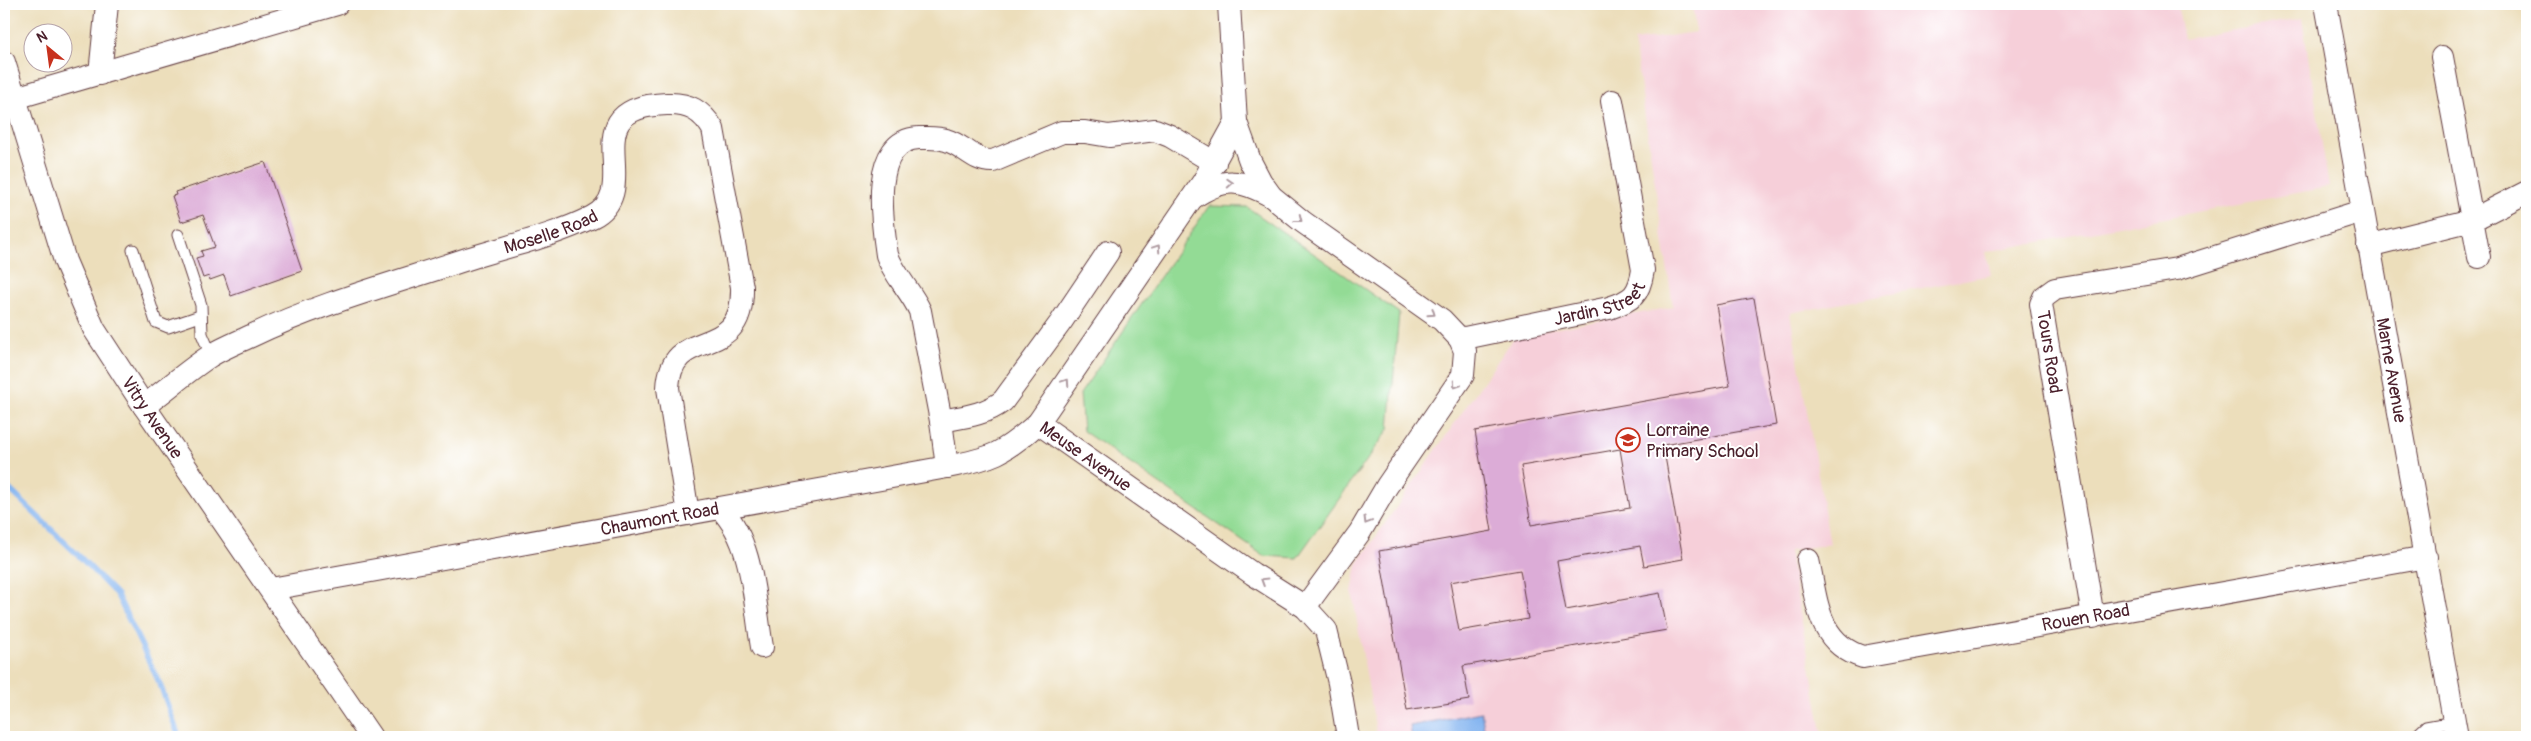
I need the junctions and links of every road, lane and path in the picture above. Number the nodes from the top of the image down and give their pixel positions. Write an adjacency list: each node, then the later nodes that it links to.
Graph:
1 (107, 4): 7 (street)
2 (338, 4): 7 (street)
3 (1229, 4): 10 (street, Meuse Avenue)
4 (2326, 4): 15 (street, Marne Avenue)
5 (2442, 57): 16 (street)
6 (4, 62): 8 (street, Vitry Avenue)
7 (100, 74): 8 (street)
8 (15, 98): 25 (street, Vitry Avenue)
9 (1612, 101): 23 (street, Jardin Street)
10 (1236, 122): 11 (street, Meuse Avenue); 13 (street, Meuse Avenue)
11 (1215, 163): 14 (street, Meuse Avenue); 26 (street)
12 (2527, 192): 16 (street)
13 (1271, 196): 14 (street, Meuse Avenue, one-way to 13); 23 (street, Meuse Avenue, one-way to 23)
14 (1191, 199): 27 (street, Meuse Avenue, one-way to 14)
15 (2362, 211): 18 (street, Marne Avenue); 35 (street, Tours Road)
16 (2472, 220): 18 (street); 21 (street)
17 (178, 235): 22 (lane)
18 (2368, 246): 31 (street, Marne Avenue)
19 (133, 250): 22 (lane)
20 (1108, 252): 26 (street)
21 (2479, 257)
22 (200, 316): 24 (lane)
23 (1460, 339): 34 (street, one-way to 34)
24 (211, 355): 25 (street, Moselle Road); 30 (street, Moselle Road)
25 (144, 406): 33 (street, Vitry Avenue)
26 (941, 421): 28 (street)
27 (1038, 423): 28 (street, Chaumont Road); 34 (street, Meuse Avenue, one-way to 27)
28 (947, 467): 29 (street, Chaumont Road)
29 (720, 508): 30 (street, Chaumont Road); 36 (street)
30 (688, 514): 33 (street, Chaumont Road)
31 (2426, 556): 35 (street, Rouen Road); 37 (street, Marne Avenue)
32 (1808, 560): 35 (street, Rouen Road)
33 (271, 589): 38 (street, Vitry Avenue)
34 (1305, 607): 39 (street, Meuse Avenue)
35 (2093, 617)
36 (762, 647)
37 (2456, 729): 40 (lane)
38 (371, 737)
39 (1348, 737)
40 (2415, 737)

